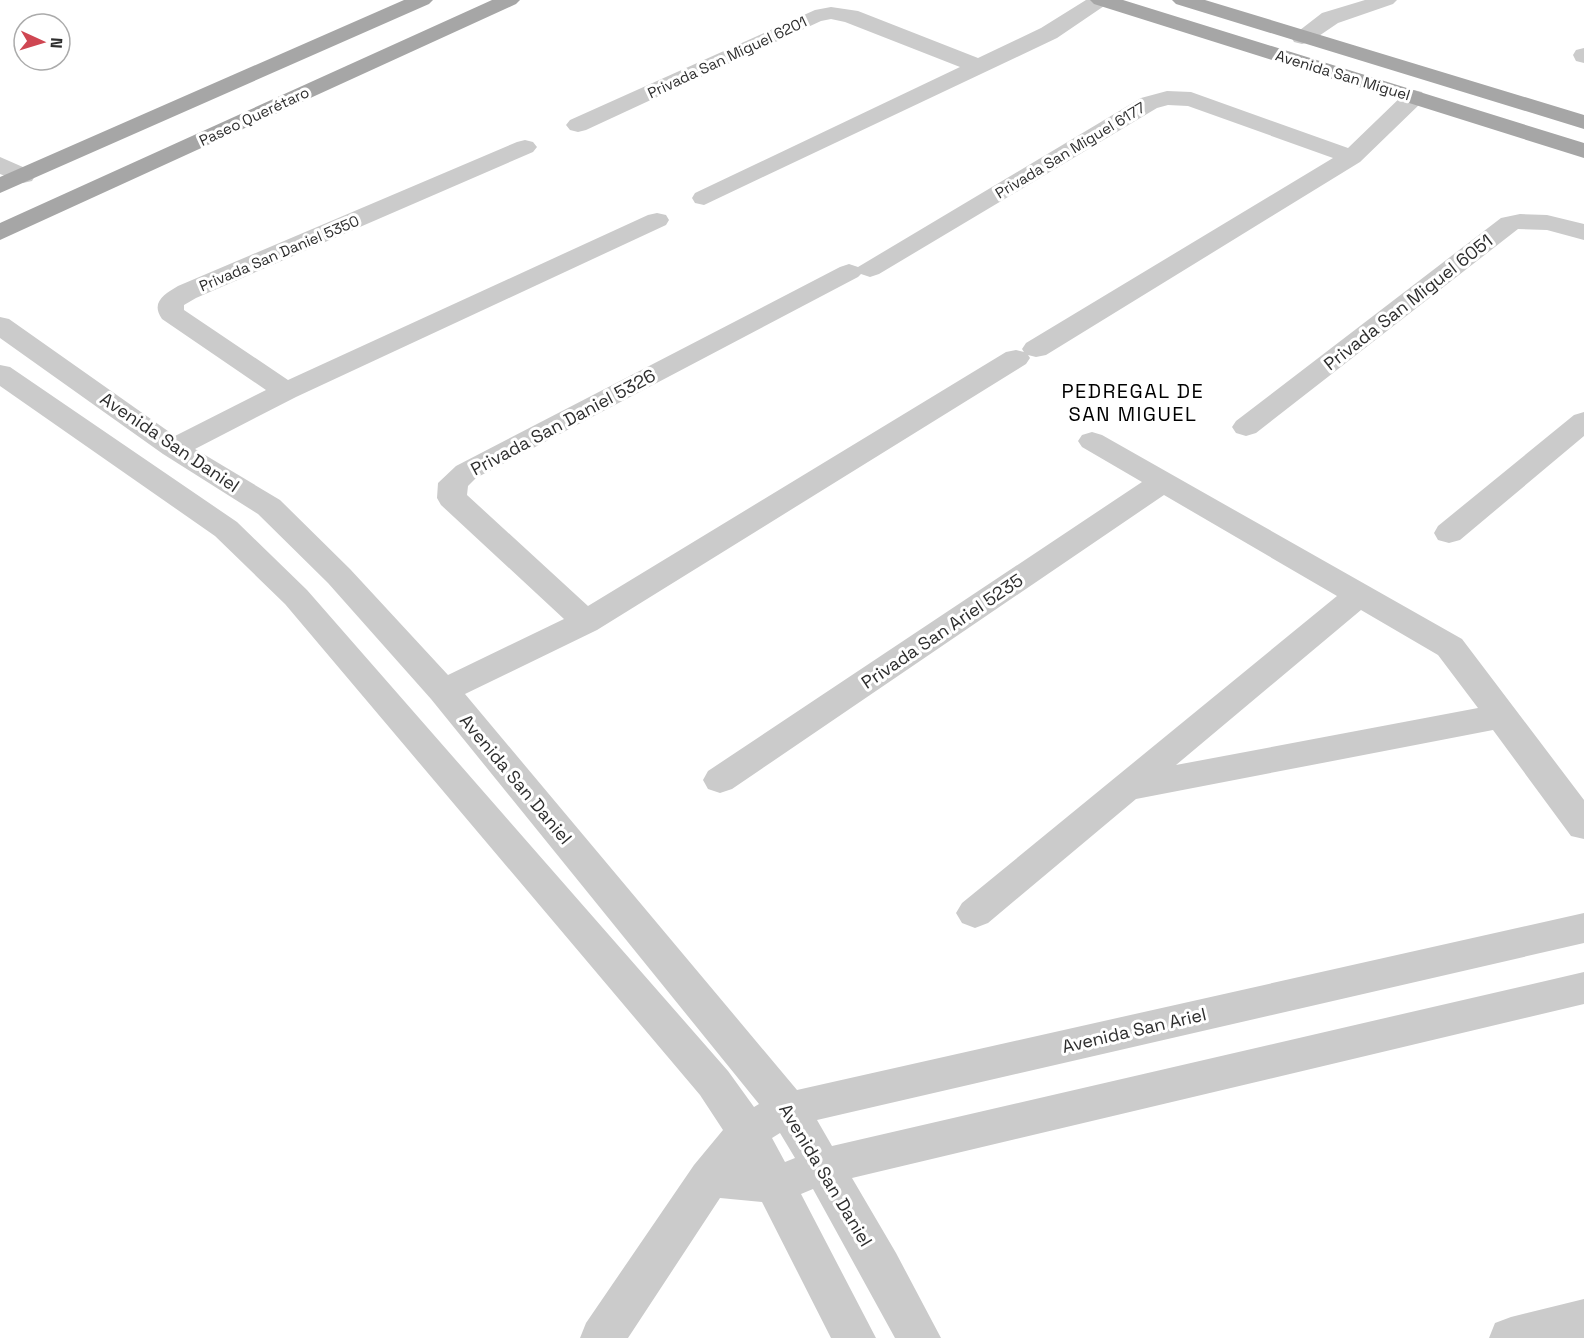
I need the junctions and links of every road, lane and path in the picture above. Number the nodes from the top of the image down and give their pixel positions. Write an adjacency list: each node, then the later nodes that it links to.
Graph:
1 (422, 0): 15 (main road)
2 (509, 0): 19 (main road, Paseo Querétaro)
3 (1100, 0): 7 (street); 8 (main road, Avenida San Miguel)
4 (1183, 0): 6 (main road, Avenida San Miguel)
5 (1386, 0): 6 (street)
6 (1302, 37): 9 (main road, Avenida San Miguel)
7 (980, 67): 10 (street, Privada San Miguel 6201); 17 (street)
8 (1414, 97): 12 (main road, Avenida San Miguel); 13 (street)
9 (1584, 122)
10 (578, 125)
11 (525, 147): 24 (street, Privada San Daniel 5350)
12 (1584, 151)
13 (1352, 157): 21 (street, Privada San Miguel 6177); 34 (street)
14 (0, 164): 15 (street)
15 (23, 176): 16 (main road)
16 (0, 186)
17 (704, 198)
18 (657, 220): 24 (street)
19 (0, 232)
20 (1584, 232): 26 (street, Privada San Miguel 6051)
21 (859, 270): 34 (street, Privada San Daniel 5326)
22 (0, 325): 28 (street, Avenida San Daniel)
23 (0, 373): 33 (street)
24 (286, 391): 28 (street)
25 (1584, 421): 30 (street)
26 (1246, 427)
27 (1092, 441): 29 (street)
28 (173, 448): 31 (street, Avenida San Daniel)
29 (1163, 482): 32 (street); 37 (street, Privada San Ariel 5235)
30 (1449, 532)
31 (339, 576): 33 (street); 35 (street, Avenida San Daniel)
32 (1359, 594): 36 (street); 38 (street)
33 (296, 597): 44 (street)
34 (586, 622): 35 (street)
35 (443, 691): 43 (street, Avenida San Daniel)
36 (1502, 716): 38 (street); 39 (street)
37 (720, 780)
38 (1127, 787): 40 (street)
39 (1584, 826)
40 (975, 913)
41 (1584, 928): 43 (street, Avenida San Ariel)
42 (1584, 988): 45 (street)
43 (788, 1109): 44 (street, Avenida San Ariel); 45 (street, Avenida San Daniel)
44 (747, 1131): 46 (street, Avenida San Ariel); 47 (street)
45 (822, 1167): 47 (street); 51 (street, Avenida San Daniel)
46 (709, 1178): 47 (street); 49 (street, Avenida San Ariel)
47 (774, 1185): 50 (street)
48 (1584, 1320): 52 (street)
49 (602, 1338)
50 (854, 1338)
51 (919, 1338)
52 (1510, 1338)

